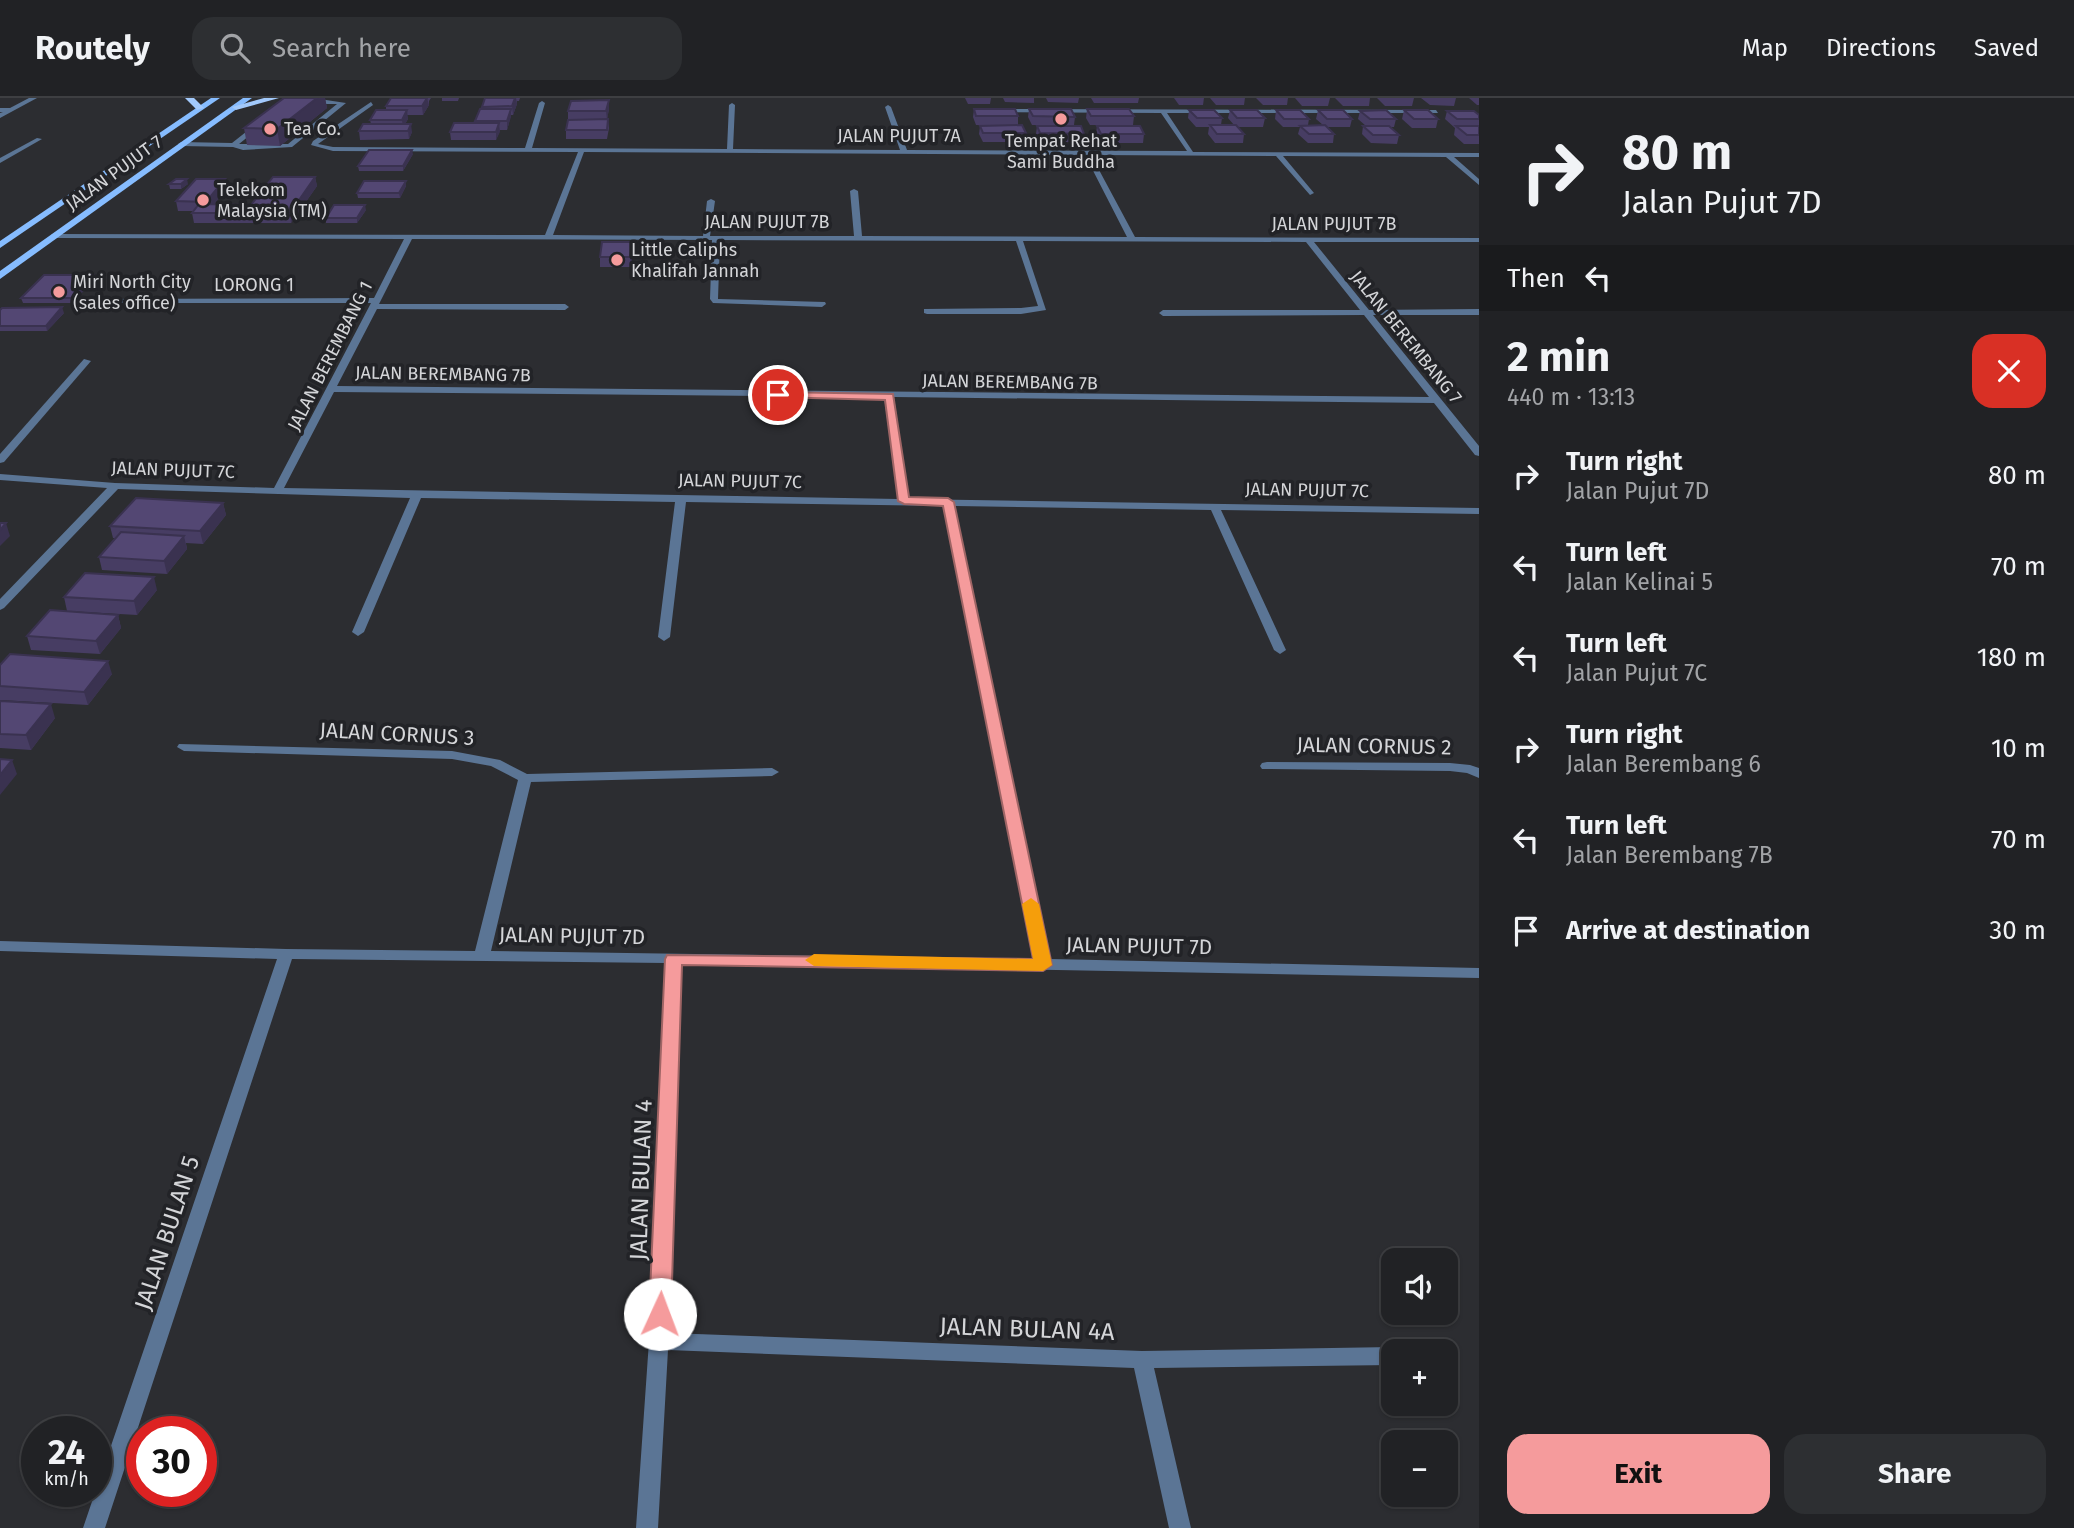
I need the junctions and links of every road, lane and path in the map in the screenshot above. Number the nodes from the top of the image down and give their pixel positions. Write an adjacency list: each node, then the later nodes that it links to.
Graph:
1 (34, 98): 13 (street)
2 (189, 98): 11 (highway)
3 (216, 98): 11 (main road, JALAN PUJUT 7)
4 (248, 98): 9 (main road, JALAN PUJUT 7)
5 (275, 98): 9 (highway)
6 (542, 103): 23 (street)
7 (371, 104): 22 (street)
8 (732, 104): 25 (street)
9 (236, 107): 19 (main road, JALAN PUJUT 7)
10 (888, 107): 26 (street)
11 (200, 108): 40 (main road, JALAN PUJUT 7)
12 (0, 110): 13 (street)
13 (11, 110): 17 (street)
14 (997, 111): 15 (street)
15 (1163, 112): 16 (street); 28 (street)
16 (1436, 112)
17 (0, 116)
18 (39, 139): 32 (street)
19 (181, 144): 20 (street, JALAN PUJUT 7A); 37 (main road, JALAN PUJUT 7)
20 (234, 145): 21 (street, JALAN PUJUT 7A); 21 (street)
21 (290, 146): 22 (street, JALAN PUJUT 7A)
22 (316, 146): 23 (street, JALAN PUJUT 7A)
23 (528, 150): 24 (street, JALAN PUJUT 7A)
24 (582, 150): 25 (street, JALAN PUJUT 7A); 39 (street)
25 (730, 151): 26 (street, JALAN PUJUT 7A)
26 (904, 152): 27 (street, JALAN PUJUT 7A)
27 (1087, 153): 28 (street, JALAN PUJUT 7A); 44 (street)
28 (1191, 153): 29 (street, JALAN PUJUT 7A)
29 (1277, 153): 30 (street, JALAN PUJUT 7A); 35 (street)
30 (1447, 154): 31 (street, JALAN PUJUT 7A); 33 (street)
31 (1479, 155)
32 (0, 161)
33 (1479, 183)
34 (854, 191): 43 (street)
35 (1310, 193)
36 (711, 201): 41 (street)
37 (55, 236): 38 (street, JALAN PUJUT 7B); 49 (main road, JALAN PUJUT 7)
38 (410, 236): 39 (street, JALAN PUJUT 7B); 51 (street, JALAN BEREMBANG 1)
39 (548, 237): 41 (street, JALAN PUJUT 7B)
40 (5, 238): 48 (main road, JALAN PUJUT 7)
41 (706, 238): 42 (street, JALAN PUJUT 7B)
42 (716, 238): 43 (street, JALAN PUJUT 7B); 52 (street)
43 (858, 238): 45 (street, JALAN PUJUT 7B)
44 (1132, 239): 45 (street, JALAN PUJUT 7B); 46 (street, JALAN PUJUT 7B)
45 (1019, 240): 54 (street)
46 (1309, 240): 47 (street, JALAN PUJUT 7B); 55 (street, JALAN BEREMBANG 7)
47 (1479, 240)
48 (0, 245)
49 (0, 276)
50 (90, 301): 51 (street, LORONG 1)
51 (375, 303): 53 (street, LORONG 1); 59 (street, JALAN BEREMBANG 1)
52 (822, 304)
53 (565, 307)
54 (927, 311)
55 (1364, 312): 56 (street); 57 (street); 61 (street, JALAN BEREMBANG 7)
56 (1479, 312)
57 (1163, 313)
58 (87, 361): 63 (street)
59 (331, 388): 60 (street, JALAN BEREMBANG 7B); 66 (street, JALAN BEREMBANG 1)
60 (890, 396): 61 (street, JALAN BEREMBANG 7B); 69 (street)
61 (1438, 400): 62 (street, JALAN BEREMBANG 7)
62 (1479, 453)
63 (0, 460)
64 (0, 477): 65 (street, JALAN PUJUT 7C)
65 (115, 486): 66 (street, JALAN PUJUT 7C); 73 (street)
66 (278, 490): 67 (street, JALAN PUJUT 7C)
67 (417, 495): 68 (street, JALAN PUJUT 7C); 74 (street)
68 (681, 498): 69 (street, JALAN PUJUT 7C); 75 (street)
69 (904, 501): 70 (street, JALAN PUJUT 7C)
70 (948, 502): 71 (street, JALAN PUJUT 7C); 86 (street)
71 (1214, 506): 72 (street, JALAN PUJUT 7C); 76 (street)
72 (1479, 511)
73 (0, 606)
74 (358, 632)
75 (664, 637)
76 (1280, 650)
77 (184, 747): 81 (street, JALAN CORNUS 3)
78 (1267, 766): 80 (street, JALAN CORNUS 2)
79 (772, 772): 81 (street, JALAN CORNUS 3)
80 (1479, 774)
81 (525, 778): 84 (street)
82 (0, 946): 83 (street, JALAN PUJUT 7D)
83 (286, 954): 84 (street, JALAN PUJUT 7D); 91 (street, JALAN BULAN 5)
84 (482, 954): 85 (street, JALAN PUJUT 7D)
85 (674, 959): 86 (street, JALAN PUJUT 7D); 88 (street, JALAN BULAN 4)
86 (1043, 965): 87 (street, JALAN PUJUT 7D)
87 (1479, 973)
88 (659, 1341): 90 (street, JALAN BULAN 4A); 92 (street, JALAN BULAN 4)
89 (1381, 1356): 90 (street, JALAN BULAN 4A)
90 (1142, 1360): 93 (street)
91 (94, 1528)
92 (648, 1528)
93 (1180, 1528)

